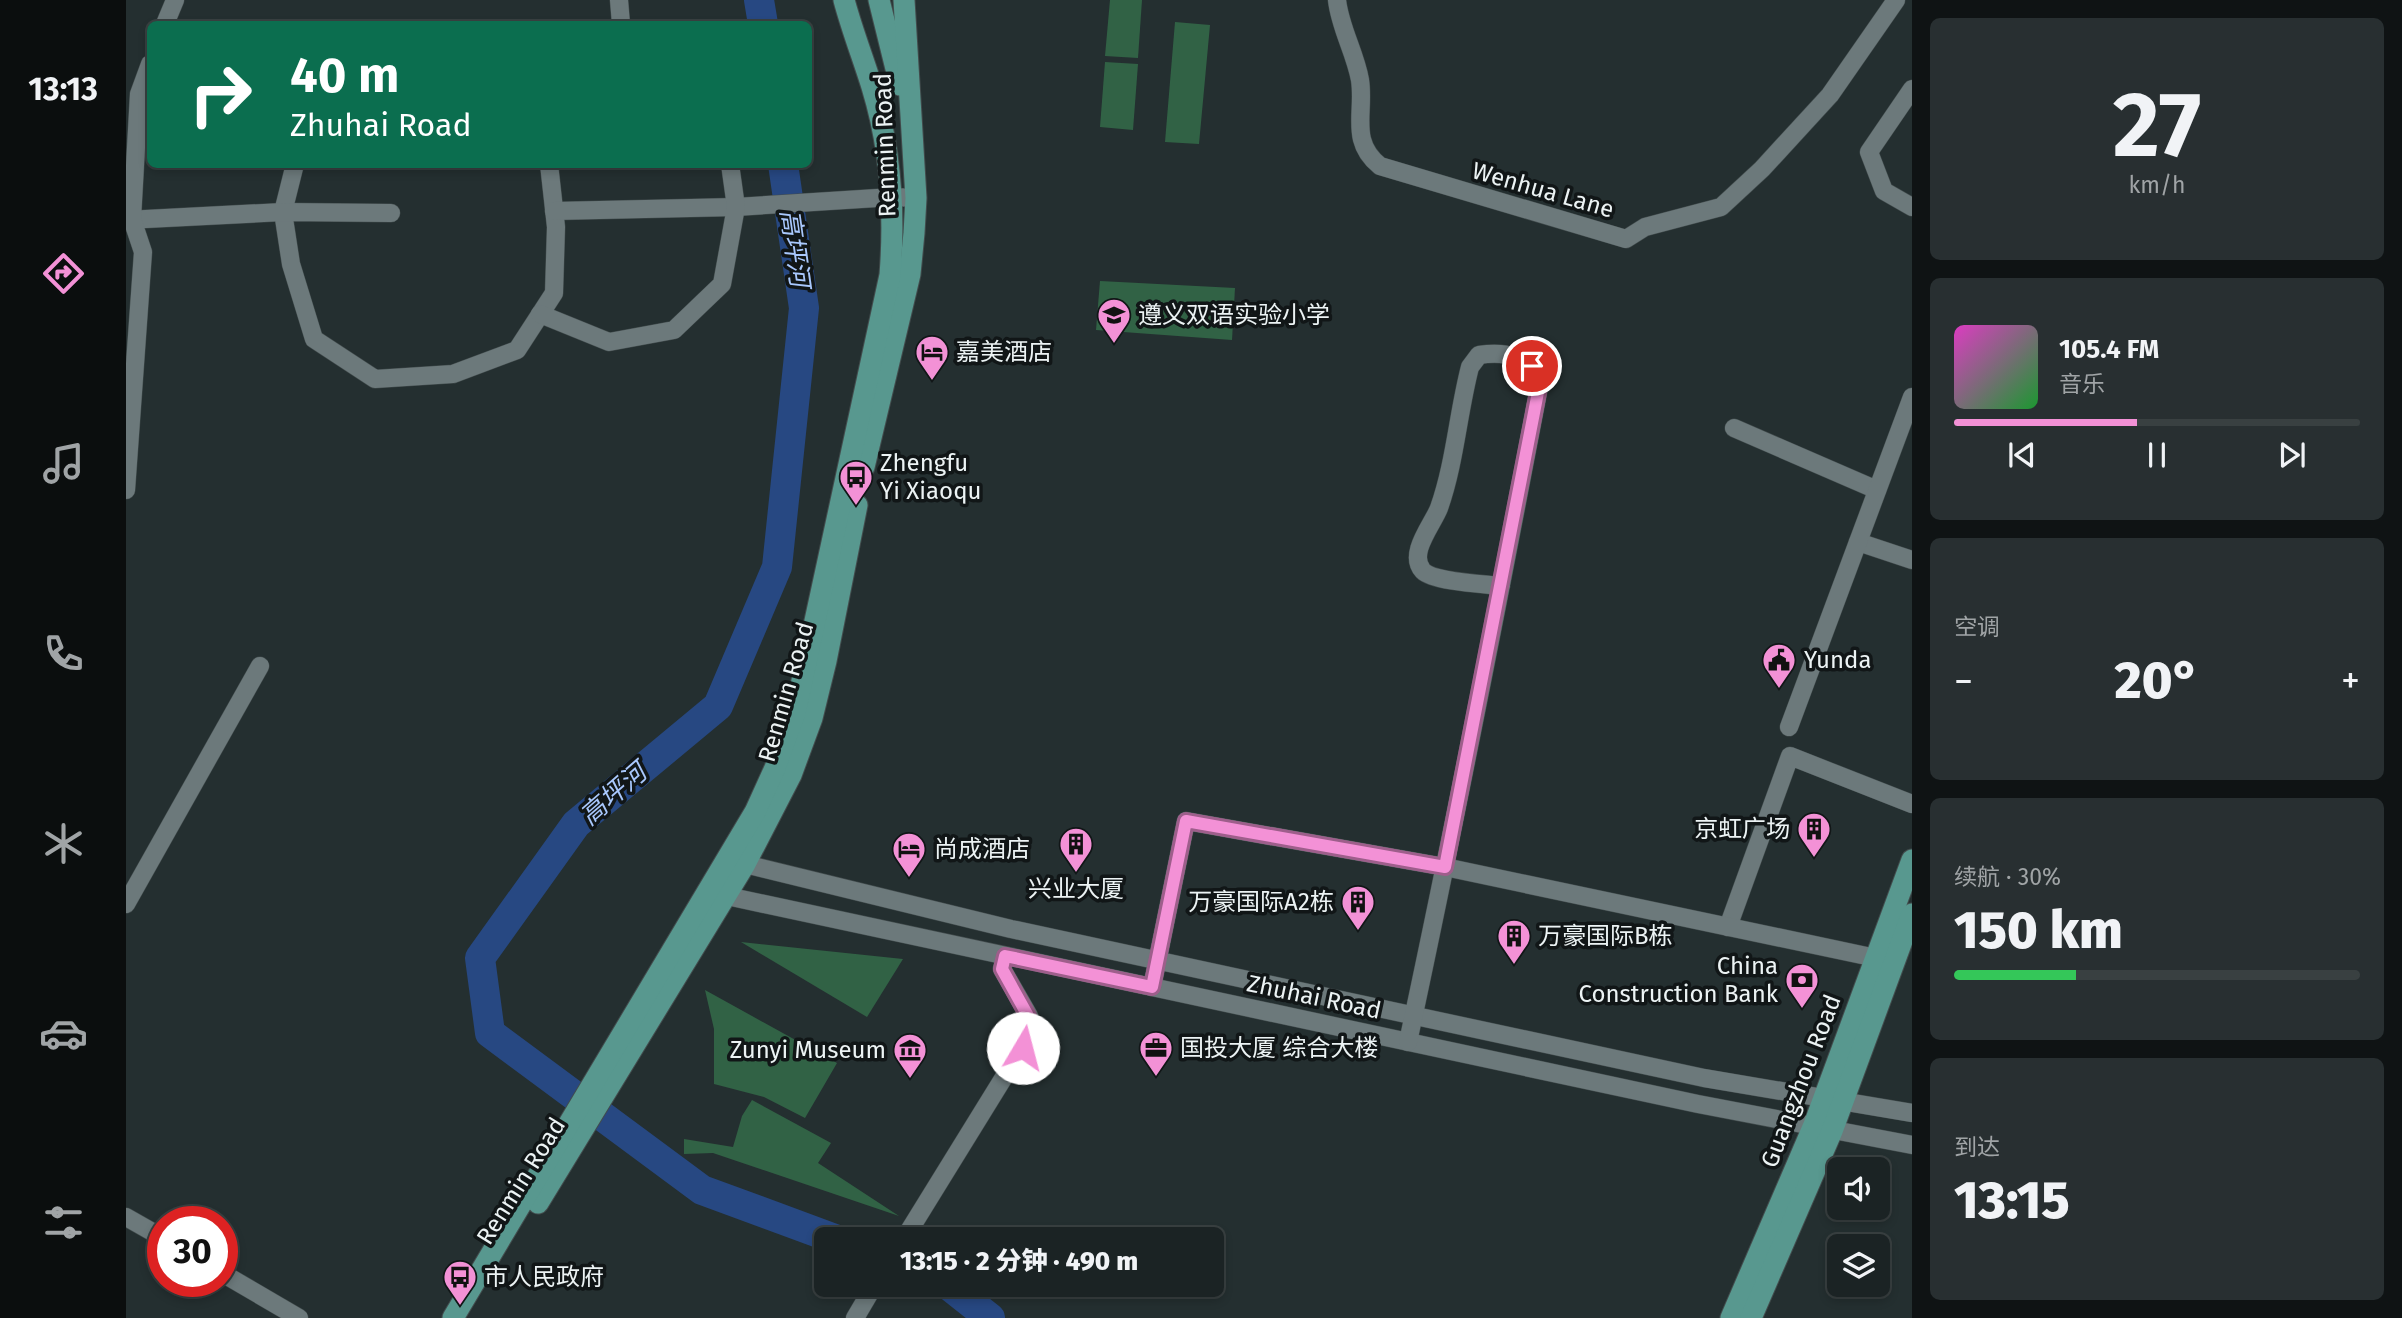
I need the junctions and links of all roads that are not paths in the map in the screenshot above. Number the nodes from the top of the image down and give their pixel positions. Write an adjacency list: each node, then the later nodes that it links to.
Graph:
1 (175, 0): 9 (street)
2 (619, 0): 10 (street)
3 (844, 0): 14 (main road)
4 (859, 0): 14 (main road)
5 (879, 0): 13 (main road)
6 (904, 0): 13 (main road, Renmin Road)
7 (1337, 0): 8 (street, Wenhua Lane)
8 (1896, 0)
9 (166, 21)
10 (621, 21)
11 (147, 72): 25 (street)
12 (1912, 89): 21 (street)
13 (910, 131): 19 (main road, Renmin Road)
14 (886, 147): 18 (main road, Renmin Road)
15 (294, 168): 23 (street)
16 (549, 168): 22 (street)
17 (731, 168): 20 (street)
18 (893, 197): 19 (street); 20 (street); 37 (main road, Renmin Road)
19 (916, 198): 37 (main road, Renmin Road)
20 (736, 207): 22 (street); 26 (street)
21 (1912, 207)
22 (554, 211): 26 (street)
23 (283, 212): 24 (street); 25 (street); 26 (street)
24 (391, 213)
25 (129, 219): 29 (street)
26 (540, 314)
27 (1912, 397): 30 (street)
28 (1734, 428): 30 (street)
29 (126, 490)
30 (1877, 490): 31 (street)
31 (1858, 542): 32 (street); 35 (street)
32 (1912, 560)
33 (1502, 586): 33 (street); 39 (street)
34 (260, 666): 41 (street)
35 (1789, 726)
36 (1912, 804): 43 (street)
37 (737, 860): 40 (main road, Renmin Road); 46 (street, Zhuhai Road)
38 (1912, 860): 45 (main road, Guangzhou Road)
39 (1445, 867): 43 (street); 46 (street); 48 (street)
40 (716, 894): 44 (street, Zhuhai Road); 54 (main road, Renmin Road)
41 (126, 904)
42 (1912, 914): 50 (main road, Guangzhou Road)
43 (1728, 927): 45 (street)
44 (1005, 956): 47 (street, Zhuhai Road); 56 (street)
45 (1876, 958): 50 (main road, Guangzhou Road)
46 (1157, 960): 47 (street); 48 (street, Zhuhai Road)
47 (1152, 987): 49 (street, Zhuhai Road)
48 (1413, 1016): 49 (street); 50 (street, Zhuhai Road)
49 (1408, 1042): 52 (street, Zhuhai Road)
50 (1834, 1099): 51 (street, Zhuhai Road); 52 (main road, Guangzhou Road)
51 (1912, 1114)
52 (1823, 1128): 53 (street, Zhuhai Road); 64 (main road, Guangzhou Road); 65 (main road, Guangzhou Road)
53 (1912, 1145)
54 (563, 1150): 61 (main road, Renmin Road); 62 (main road, Renmin Road)
55 (126, 1217): 57 (street)
56 (911, 1227)
57 (147, 1229)
58 (238, 1282): 60 (street)
59 (868, 1297): 63 (street)
60 (299, 1318)
61 (453, 1318)
62 (467, 1318)
63 (855, 1318)
64 (1731, 1318)
65 (1751, 1318)

